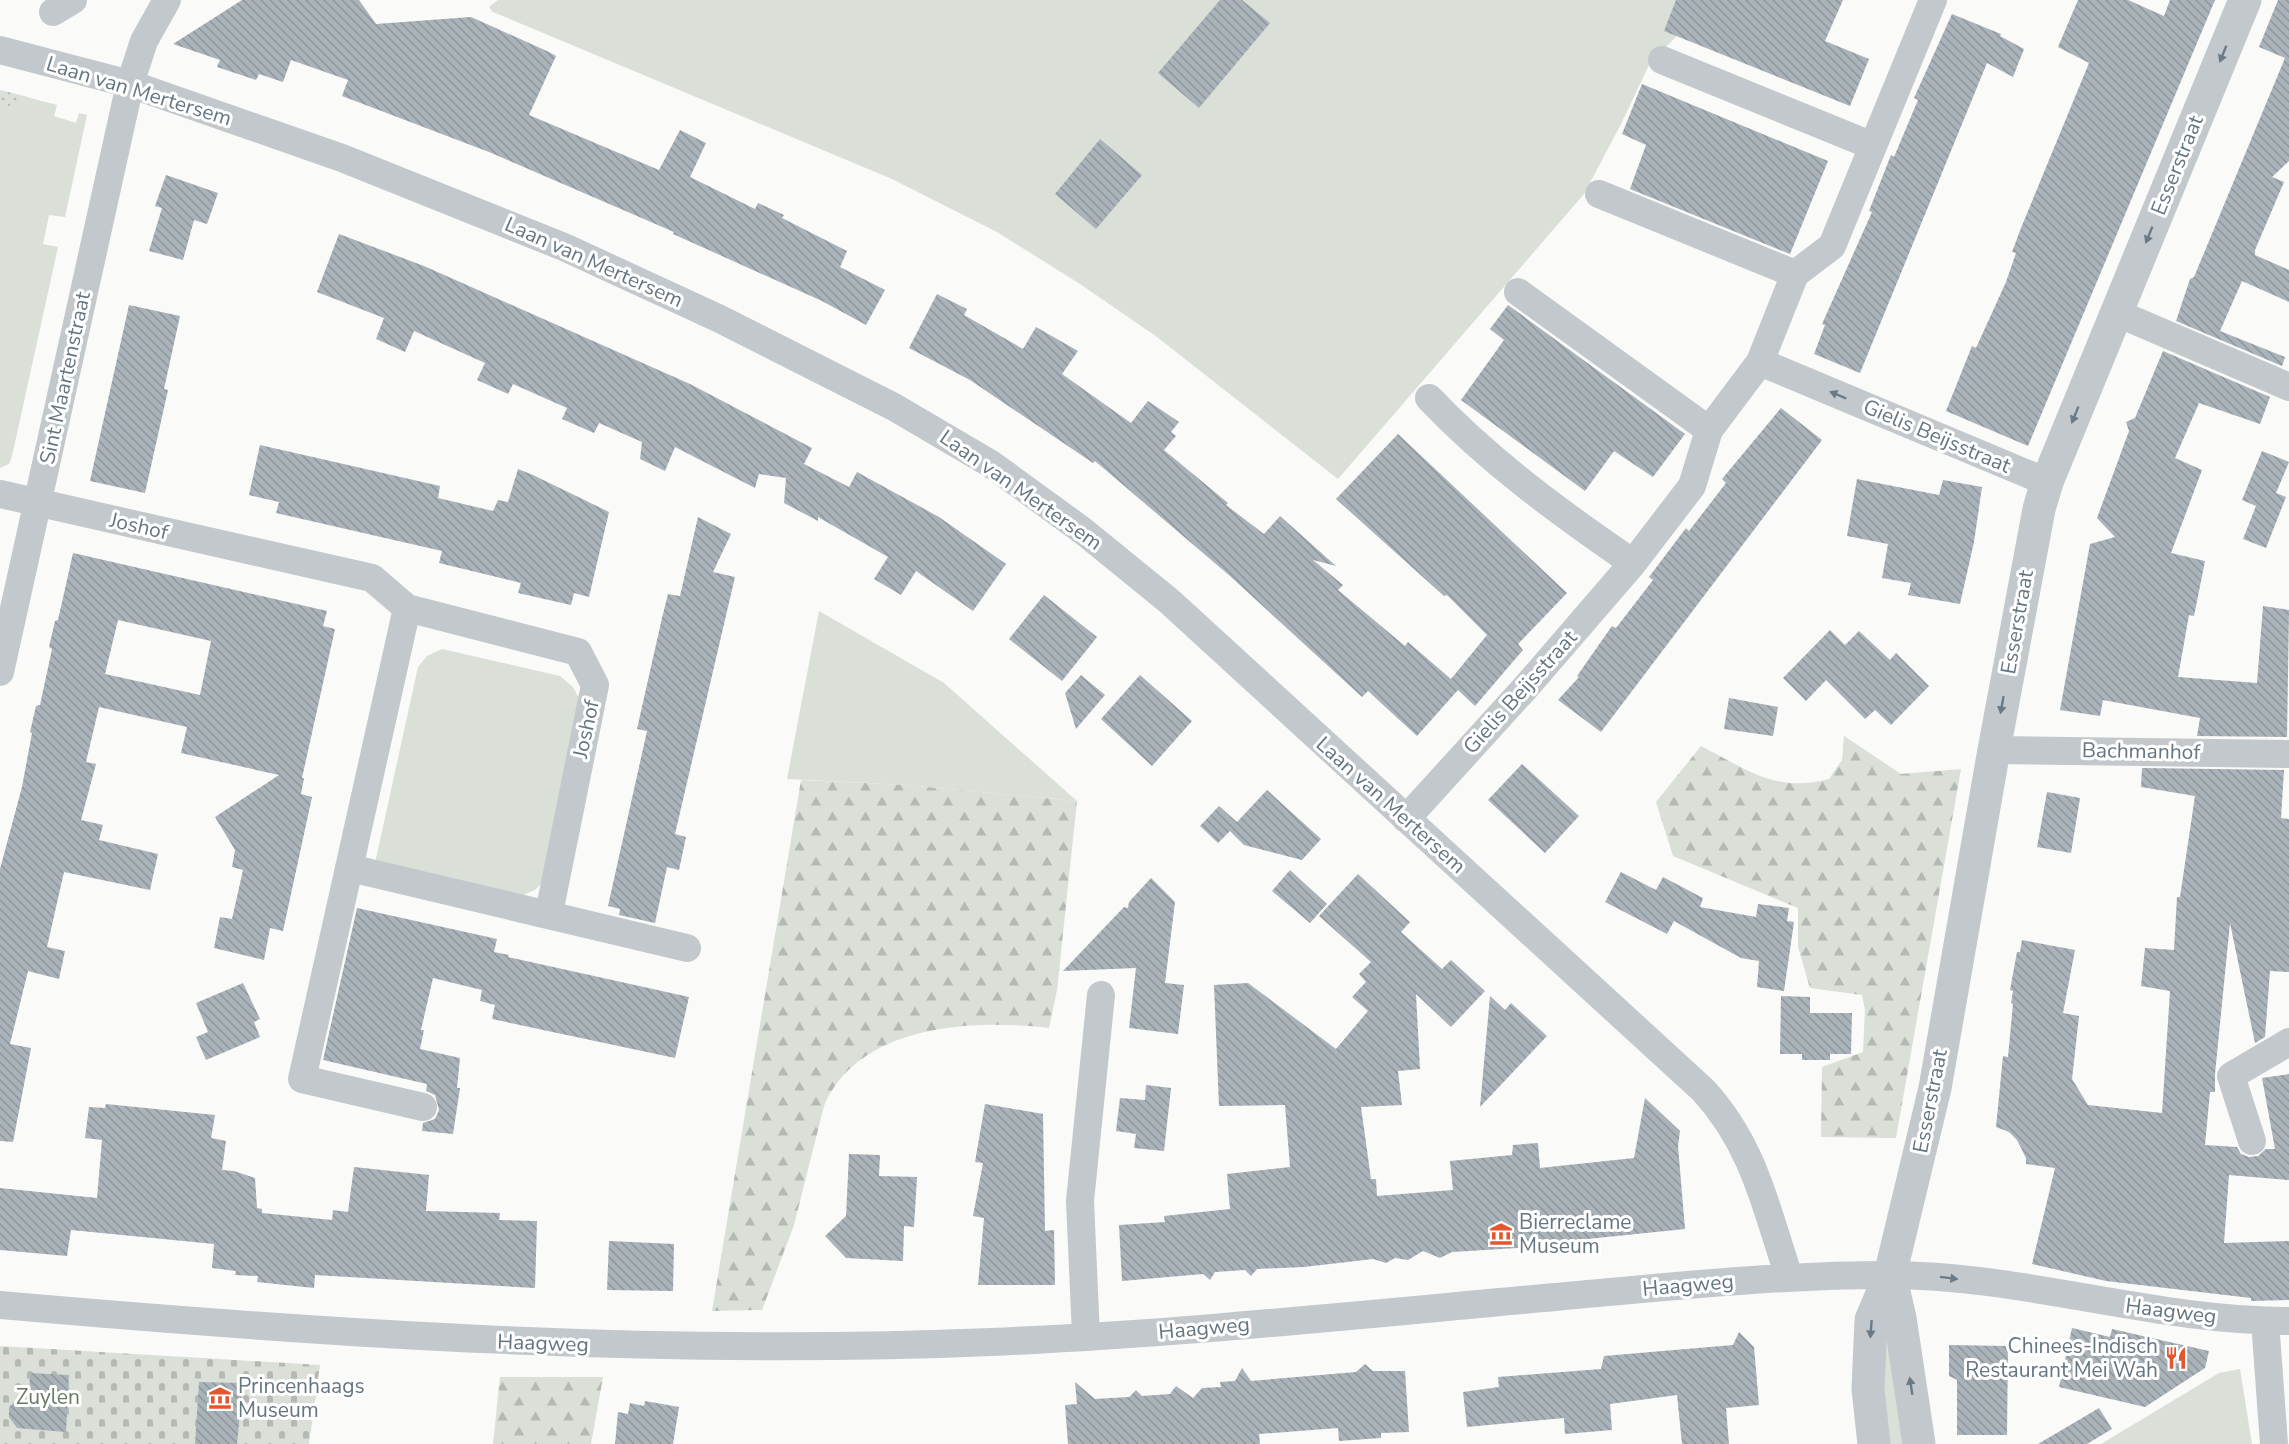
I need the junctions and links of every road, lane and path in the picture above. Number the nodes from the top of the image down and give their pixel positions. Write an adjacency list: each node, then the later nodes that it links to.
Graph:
1 (167, 0): 6 (street, Sint Maartenstraat)
2 (1933, 0): 7 (street)
3 (2245, 0): 11 (street, Esserstraat, one-way to 11)
4 (0, 50): 6 (street, Laan van Mertersem)
5 (1662, 60): 7 (street)
6 (130, 84): 18 (street, Sint Maartenstraat); 24 (street, Laan van Mertersem)
7 (1873, 146): 9 (street)
8 (1599, 194): 9 (street)
9 (1795, 274): 12 (street, Gielis Beijsstraat)
10 (1518, 292): 15 (street)
11 (2117, 314): 13 (street); 16 (street, Esserstraat, one-way to 16)
12 (1760, 362): 15 (street, Gielis Beijsstraat); 16 (street, Gielis Beijsstraat, one-way to 12)
13 (2289, 387)
14 (1429, 398): 19 (street)
15 (1709, 430): 19 (street, Gielis Beijsstraat)
16 (2047, 482): 22 (street, Esserstraat, one-way to 22)
17 (0, 494): 18 (street, Joshof)
18 (38, 503): 20 (street, Joshof); 21 (street, Sint Maartenstraat)
19 (1633, 563): 24 (street, Gielis Beijsstraat)
20 (407, 608): 25 (street); 26 (street, Joshof)
21 (0, 672)
22 (1994, 750): 23 (street, Bachmanhof); 32 (street, Esserstraat)
23 (2289, 754)
24 (1406, 819): 33 (street, Laan van Mertersem)
25 (350, 868): 26 (street); 30 (street)
26 (549, 913): 27 (street)
27 (687, 948)
28 (1101, 995): 36 (street)
29 (2289, 1042): 31 (street)
30 (423, 1107)
31 (2252, 1141)
32 (1890, 1275): 33 (street, Haagweg); 35 (street, Haagweg, one-way to 35); 37 (street, Esserstraat, one-way to 37); 38 (street, one-way to 32)
33 (1789, 1277): 36 (street, Haagweg)
34 (0, 1305): 36 (street, Haagweg)
35 (2277, 1321): 39 (street)
36 (1086, 1336)
37 (1874, 1444)
38 (1919, 1444)
39 (2274, 1444)

